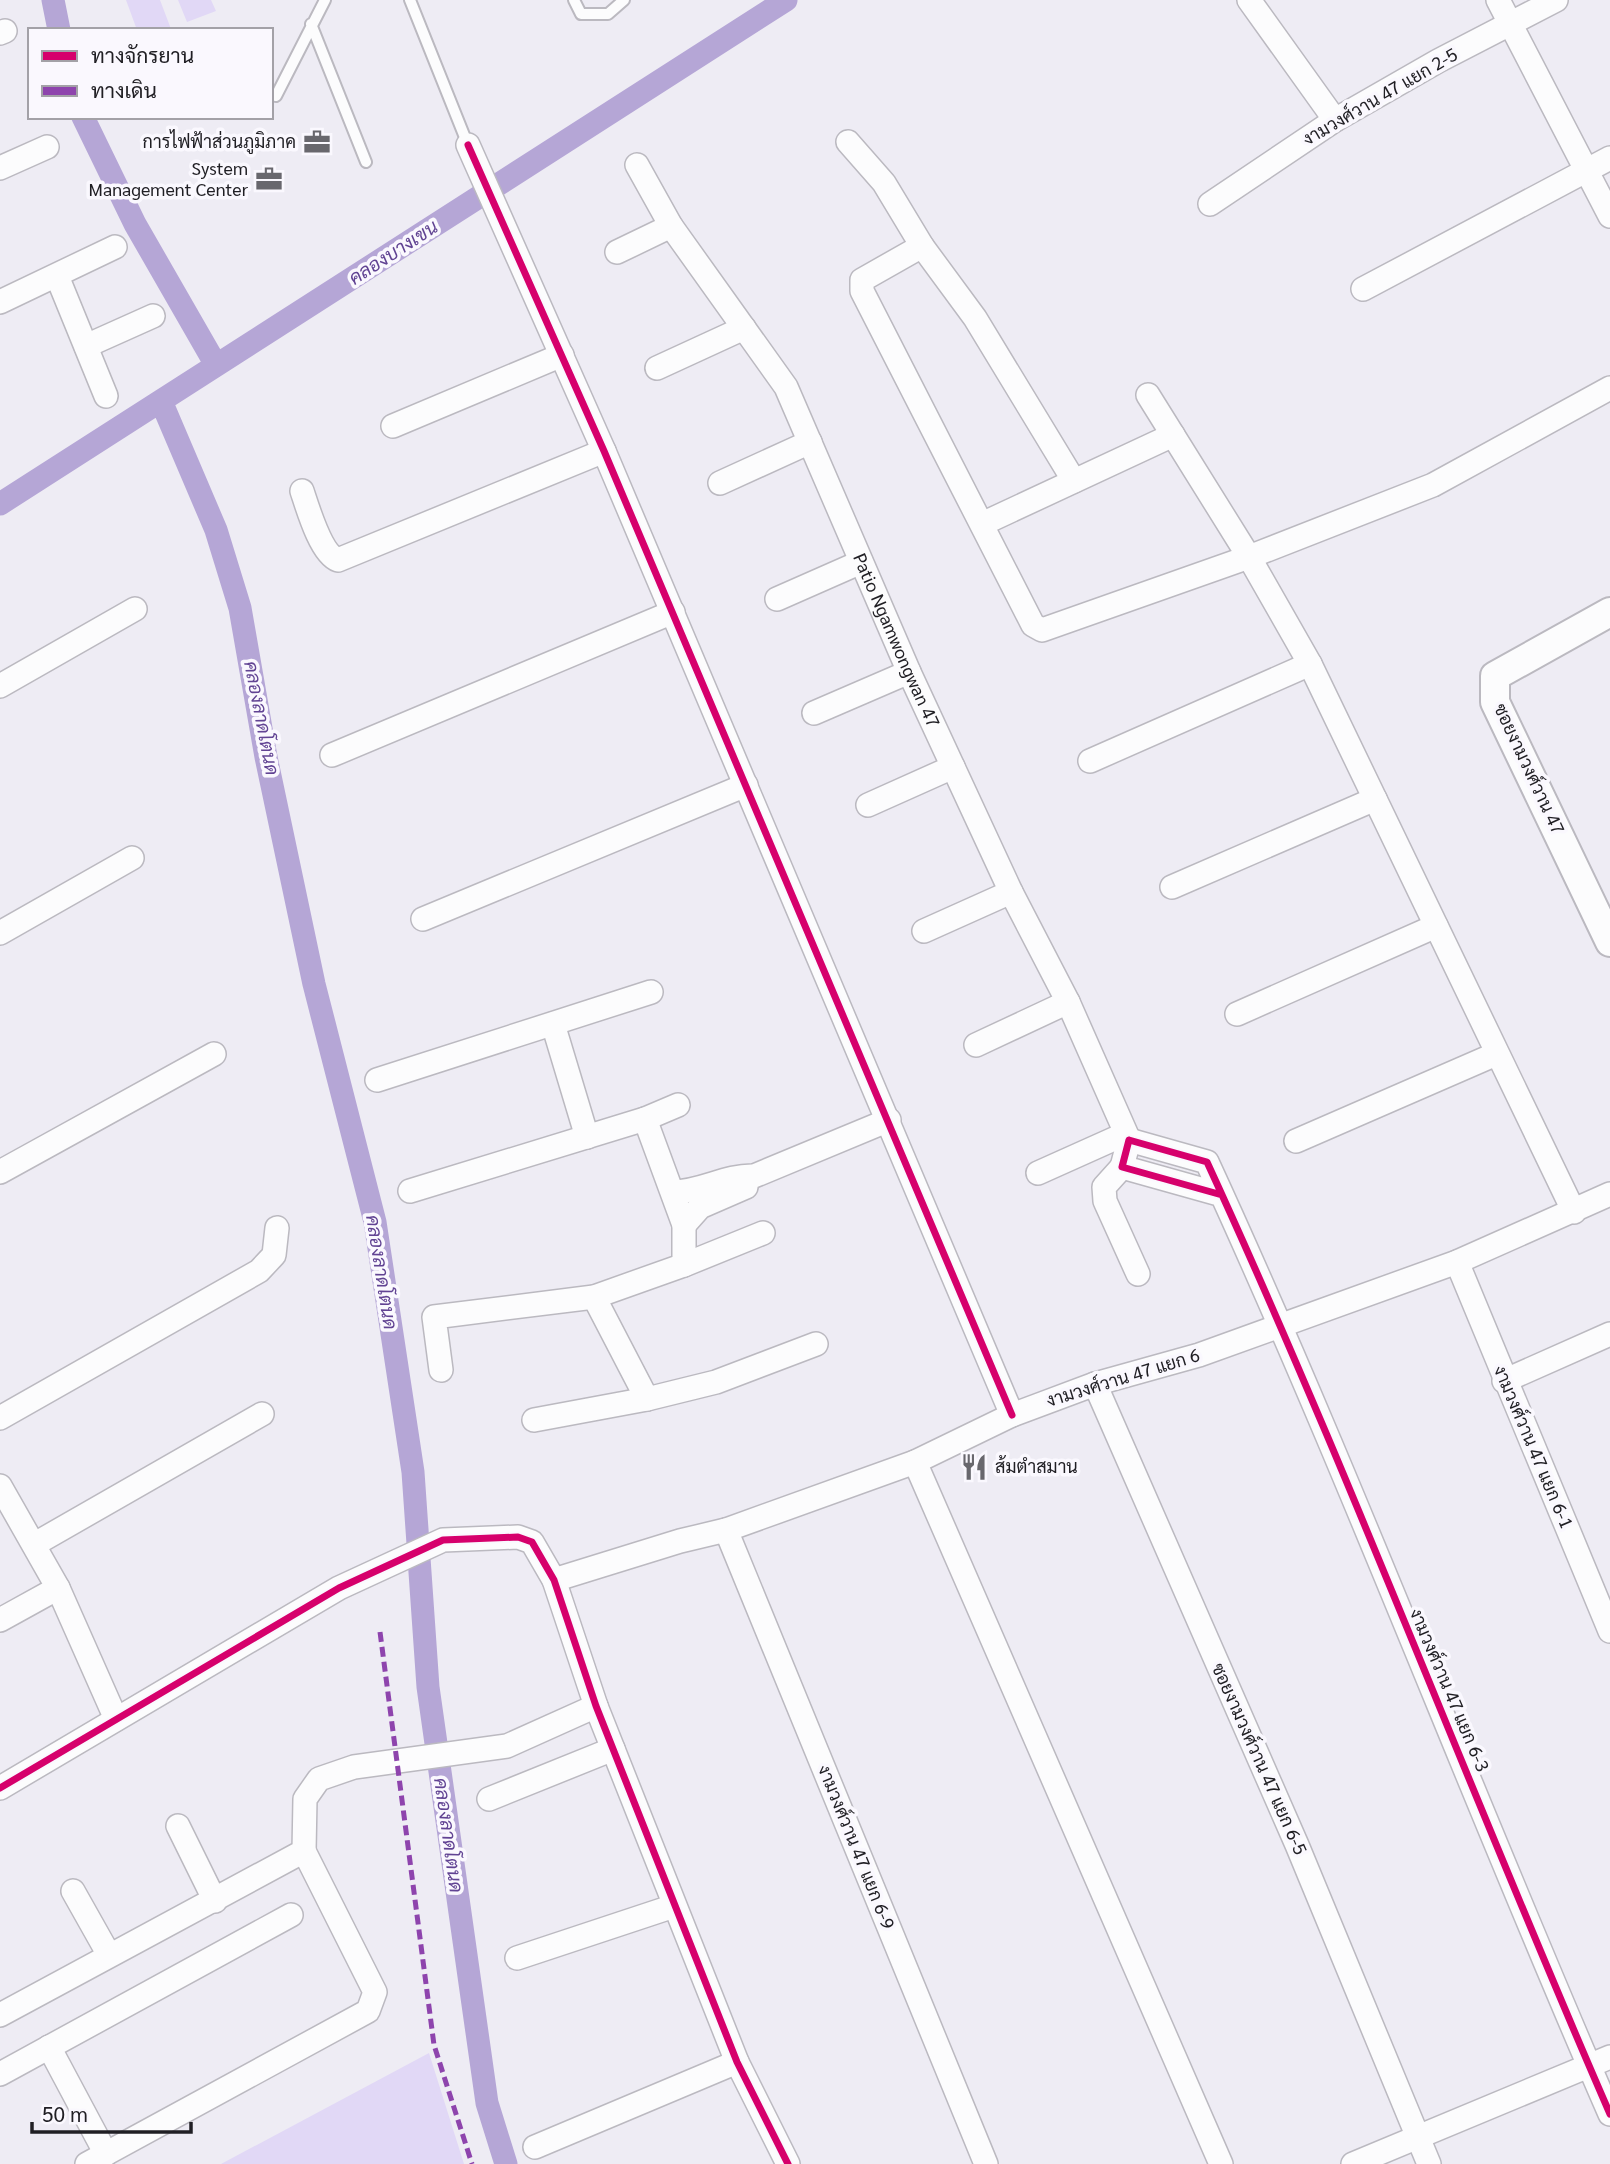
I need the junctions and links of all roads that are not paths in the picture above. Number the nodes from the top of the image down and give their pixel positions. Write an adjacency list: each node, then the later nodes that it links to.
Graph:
1 (324, 0): 9 (lane)
2 (410, 0): 13 (lane)
3 (574, 0): 4 (lane)
4 (624, 0)
5 (1249, 0): 11 (street)
6 (1498, 0): 8 (street)
7 (1556, 0): 8 (street, งามวงศ์วาน 47 แยก 2-5)
8 (1513, 23): 11 (street, งามวงศ์วาน 47 แยก 2-5); 19 (street)
9 (312, 24): 10 (lane); 16 (lane)
10 (276, 96)
11 (1335, 120): 20 (street, งามวงศ์วาน 47 แยก 2-5)
12 (848, 142): 23 (street)
13 (468, 145): 32 (street)
14 (47, 147): 18 (street)
15 (1610, 158): 19 (street)
16 (366, 162)
17 (637, 165): 22 (street, Patio Ngamwongwan 47)
18 (0, 168)
19 (1586, 170): 21 (street); 27 (street)
20 (1210, 204)
21 (1610, 216)
22 (671, 226): 25 (street); 30 (street, Patio Ngamwongwan 47)
23 (922, 246): 41 (street); 44 (street)
24 (115, 247): 26 (street)
25 (617, 252)
26 (57, 276): 28 (street); 31 (street)
27 (1363, 289)
28 (0, 302)
29 (153, 316): 31 (street)
30 (744, 328): 33 (street); 39 (street, Patio Ngamwongwan 47)
31 (86, 346): 36 (street)
32 (562, 355): 37 (street); 40 (street)
33 (657, 368)
34 (1610, 388): 45 (street)
35 (1148, 395): 38 (street)
36 (106, 396)
37 (393, 426)
38 (1173, 435): 41 (street); 45 (street)
39 (810, 442): 42 (street); 46 (street, Patio Ngamwongwan 47)
40 (604, 451): 43 (street); 49 (street)
41 (1074, 481): 44 (street)
42 (720, 483)
43 (302, 491)
44 (982, 524): 45 (street)
45 (1249, 557): 51 (street)
46 (861, 562): 47 (street); 52 (street, Patio Ngamwongwan 47)
47 (777, 599)
48 (135, 609): 53 (street)
49 (673, 612): 55 (street); 58 (street)
50 (1610, 612): 68 (street, ซอยงามวงศ์วาน 47)
51 (1310, 664): 56 (street); 59 (street)
52 (909, 672): 54 (street); 57 (street, Patio Ngamwongwan 47)
53 (0, 686)
54 (814, 713)
55 (332, 755)
56 (1090, 761)
57 (953, 766): 60 (street); 63 (street, Patio Ngamwongwan 47)
58 (746, 785): 64 (street); 79 (street)
59 (1375, 799): 62 (street); 65 (street)
60 (868, 805)
61 (132, 858): 67 (street)
62 (1172, 887)
63 (1011, 892): 66 (street); 70 (street, Patio Ngamwongwan 47)
64 (423, 919)
65 (1436, 926): 71 (street); 75 (street)
66 (925, 931)
67 (0, 933)
68 (1610, 942)
69 (651, 992): 72 (street)
70 (1068, 1002): 73 (street); 81 (street, Patio Ngamwongwan 47)
71 (1237, 1014)
72 (553, 1024): 76 (street); 80 (street)
73 (976, 1045)
74 (214, 1054): 84 (street)
75 (1496, 1054): 82 (street); 91 (street)
76 (377, 1080)
77 (678, 1105): 78 (street)
78 (645, 1119): 80 (street); 88 (street)
79 (889, 1120): 86 (street); 107 (street)
80 (587, 1137): 87 (street)
81 (1127, 1137): 83 (street); 85 (street); 90 (street, งามวงศ์วาน 47 แยก 6-3)
82 (1296, 1141)
83 (1122, 1167): 90 (street); 97 (street)
84 (0, 1172)
85 (1038, 1173)
86 (754, 1177): 88 (street); 92 (street)
87 (410, 1191)
88 (673, 1192): 92 (street)
89 (1610, 1194): 91 (street, งามวงศ์วาน 47 แยก 6)
90 (1222, 1195): 99 (street, งามวงศ์วาน 47 แยก 6-3)
91 (1574, 1212): 95 (street, งามวงศ์วาน 47 แยก 6)
92 (684, 1225): 96 (street)
93 (277, 1228): 108 (street)
94 (763, 1233): 96 (street)
95 (1457, 1262): 99 (street, งามวงศ์วาน 47 แยก 6); 103 (street, งามวงศ์วาน 47 แยก 6-1)
96 (684, 1265): 98 (street)
97 (1138, 1274)
98 (594, 1297): 102 (street); 105 (street)
99 (1280, 1326): 104 (street, งามวงศ์วาน 47 แยก 6); 133 (street, งามวงศ์วาน 47 แยก 6-3)
100 (1610, 1334): 103 (street)
101 (816, 1344): 105 (street)
102 (441, 1370)
103 (1504, 1381): 117 (street, งามวงศ์วาน 47 แยก 6-1)
104 (1095, 1384): 107 (street, งามวงศ์วาน 47 แยก 6); 137 (street, ซอยงามวงศ์วาน 47 แยก 6-5)
105 (647, 1399): 109 (street)
106 (262, 1415): 113 (street)
107 (1012, 1415): 110 (street, งามวงศ์วาน 47 แยก 6)
108 (0, 1418)
109 (534, 1420)
110 (915, 1462): 112 (street, งามวงศ์วาน 47 แยก 6); 142 (street)
111 (0, 1486): 113 (street)
112 (726, 1530): 114 (street, งามวงศ์วาน 47 แยก 6); 141 (street, งามวงศ์วาน 47 แยก 6-9)
113 (35, 1544): 115 (street)
114 (554, 1580): 118 (street); 119 (street)
115 (58, 1588): 116 (street); 119 (street)
116 (0, 1620)
117 (1610, 1631)
118 (596, 1706): 120 (street); 124 (street)
119 (116, 1719): 121 (street)
120 (613, 1749): 122 (street); 127 (street)
121 (0, 1788)
122 (489, 1799)
123 (178, 1826): 126 (street)
124 (304, 1851): 126 (street); 139 (street)
125 (73, 1891): 129 (street)
126 (215, 1901): 129 (street)
127 (674, 1906): 130 (street); 134 (street)
128 (292, 1915): 132 (street)
129 (109, 1955): 131 (street)
130 (517, 1958)
131 (0, 2015)
132 (49, 2047): 135 (street); 139 (street)
133 (1599, 2061): 136 (street, งามวงศ์วาน 47 แยก 6-3); 137 (street)
134 (737, 2062): 138 (street); 140 (street)
135 (0, 2074)
136 (1610, 2114)
137 (1418, 2137): 143 (street); 144 (street, ซอยงามวงศ์วาน 47 แยก 6-5)
138 (536, 2147)
139 (96, 2159)
140 (788, 2164)
141 (986, 2164)
142 (1221, 2164)
143 (1353, 2164)
144 (1429, 2164)

